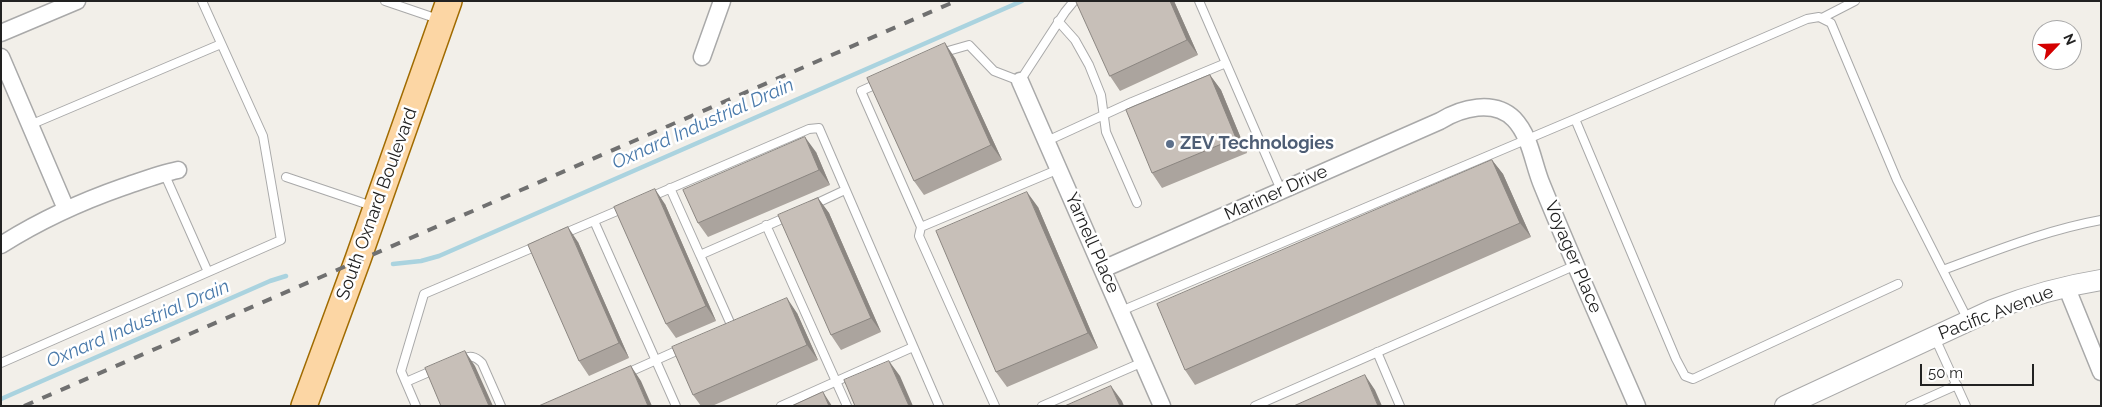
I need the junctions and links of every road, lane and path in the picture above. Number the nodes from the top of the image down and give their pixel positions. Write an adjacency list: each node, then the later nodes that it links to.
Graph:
1 (77, 1): 11 (street)
2 (202, 1): 12 (lane)
3 (386, 1): 8 (lane)
4 (722, 1): 14 (street)
5 (1074, 1): 10 (lane)
6 (1200, 1): 16 (lane)
7 (1855, 1): 9 (lane)
8 (446, 11): 32 (main road, South Oxnard Boulevard)
9 (1822, 18): 21 (lane); 46 (lane)
10 (1058, 21): 18 (lane); 20 (lane)
11 (1, 33)
12 (221, 44): 22 (lane); 47 (lane)
13 (1, 57): 22 (street)
14 (702, 57)
15 (930, 58): 18 (lane)
16 (1226, 62): 20 (lane); 30 (lane)
17 (887, 79): 39 (lane)
18 (1020, 81): 24 (street, Yarnell Place)
19 (1505, 113): 23 (street, Voyager Place); 30 (street, Mariner Drive)
20 (1105, 115): 24 (lane); 31 (lane)
21 (1575, 119): 23 (lane); 49 (lane)
22 (30, 125): 33 (street)
23 (1526, 139): 44 (street, Voyager Place); 53 (lane)
24 (1047, 141): 25 (street, Yarnell Place)
25 (1059, 170): 39 (lane); 45 (street, Yarnell Place)
26 (171, 172): 33 (street); 47 (lane)
27 (286, 177): 32 (lane)
28 (670, 188): 29 (lane); 37 (lane); 43 (lane)
29 (845, 190): 34 (lane); 60 (lane)
30 (1282, 190): 45 (street, Mariner Drive)
31 (1138, 203)
32 (376, 208): 73 (main road, South Oxnard Boulevard)
33 (66, 209): 42 (street)
34 (801, 210)
35 (793, 214): 38 (lane)
36 (2101, 220): 46 (lane)
37 (594, 221): 40 (lane); 62 (lane)
38 (766, 225): 43 (lane); 51 (lane)
39 (921, 227): 80 (lane)
40 (558, 237)
41 (549, 240): 69 (lane)
42 (1, 245)
43 (700, 255): 56 (lane)
44 (1576, 265): 61 (lane); 72 (street, Voyager Place)
45 (1103, 269): 53 (street, Yarnell Place)
46 (1943, 270): 54 (lane)
47 (208, 272): 64 (lane)
48 (2101, 280): 50 (street, Pacific Avenue)
49 (1898, 284)
50 (2066, 286): 54 (street, Pacific Avenue); 67 (street)
51 (798, 298): 52 (lane); 70 (lane)
52 (790, 301)
53 (1121, 311): 63 (street, Yarnell Place)
54 (1968, 320): 58 (street, Pacific Avenue)
55 (740, 323): 56 (lane)
56 (732, 327): 57 (lane)
57 (723, 330)
58 (1934, 336): 71 (lane); 85 (street, Pacific Avenue)
59 (689, 346): 62 (lane)
60 (913, 347): 70 (lane); 79 (lane)
61 (1377, 352): 83 (lane); 84 (lane)
62 (656, 360): 68 (lane); 76 (lane)
63 (1143, 362): 81 (lane); 82 (street, Yarnell Place)
64 (1, 363)
65 (450, 363): 75 (lane)
66 (441, 367): 69 (lane)
67 (2101, 372)
68 (621, 376)
69 (406, 382): 74 (lane)
70 (836, 382): 77 (lane); 78 (lane)
71 (1957, 385): 86 (lane); 87 (lane)
72 (1633, 403)
73 (304, 406)
74 (416, 406)
75 (501, 406)
76 (676, 406)
77 (781, 406)
78 (847, 406)
79 (939, 406)
80 (995, 406)
81 (1042, 406)
82 (1162, 406)
83 (1255, 406)
84 (1400, 406)
85 (1785, 406)
86 (1910, 406)
87 (1966, 406)

